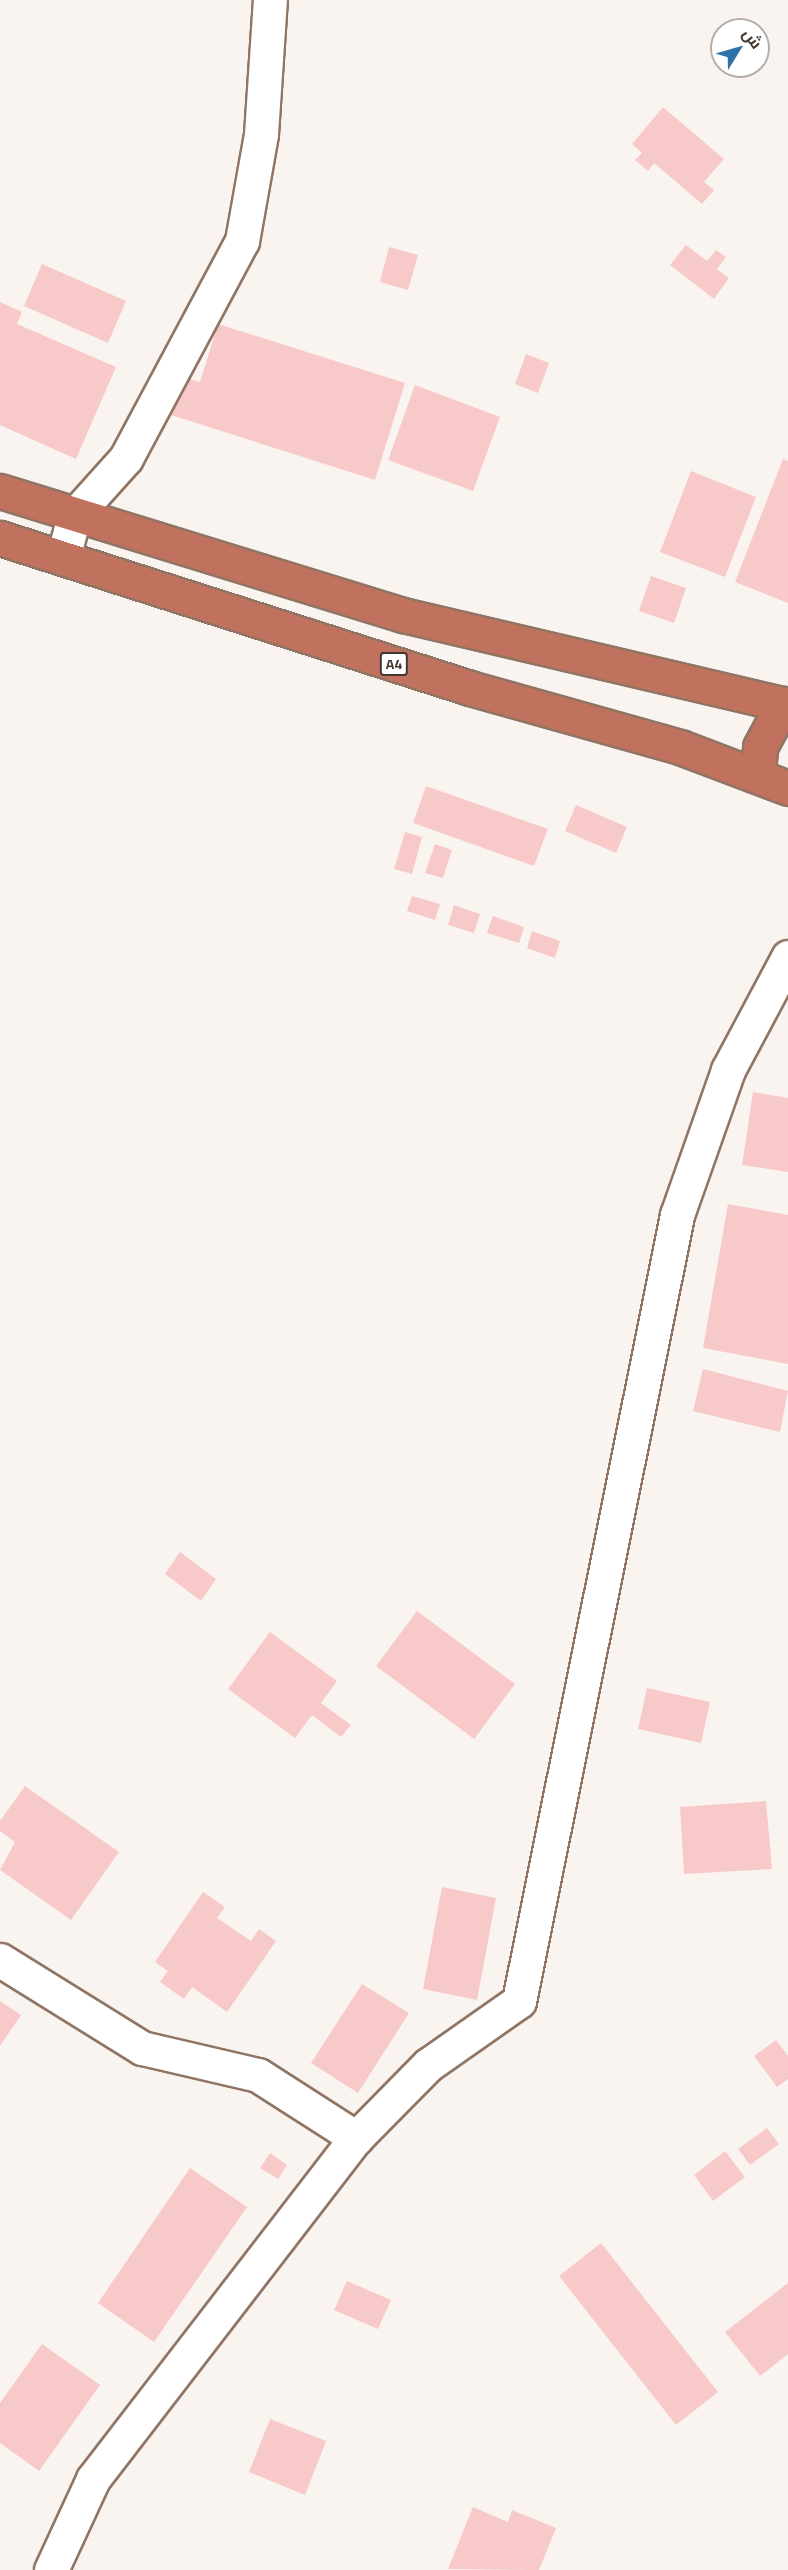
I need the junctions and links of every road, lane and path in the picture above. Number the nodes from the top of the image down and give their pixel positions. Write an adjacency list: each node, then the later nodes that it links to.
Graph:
1 (270, 0): 3 (street)
2 (0, 491): 3 (highway)
3 (74, 516): 5 (street); 6 (highway)
4 (0, 538): 5 (highway, A4)
5 (63, 558): 7 (highway, A4)
6 (403, 615): 7 (highway); 8 (highway)
7 (386, 662): 9 (highway, A4)
8 (785, 705): 9 (highway)
9 (758, 776): 10 (highway, A4)
10 (788, 788)
11 (788, 957): 13 (street)
12 (0, 1960): 13 (street)
13 (356, 2138): 14 (street)
14 (51, 2570)

